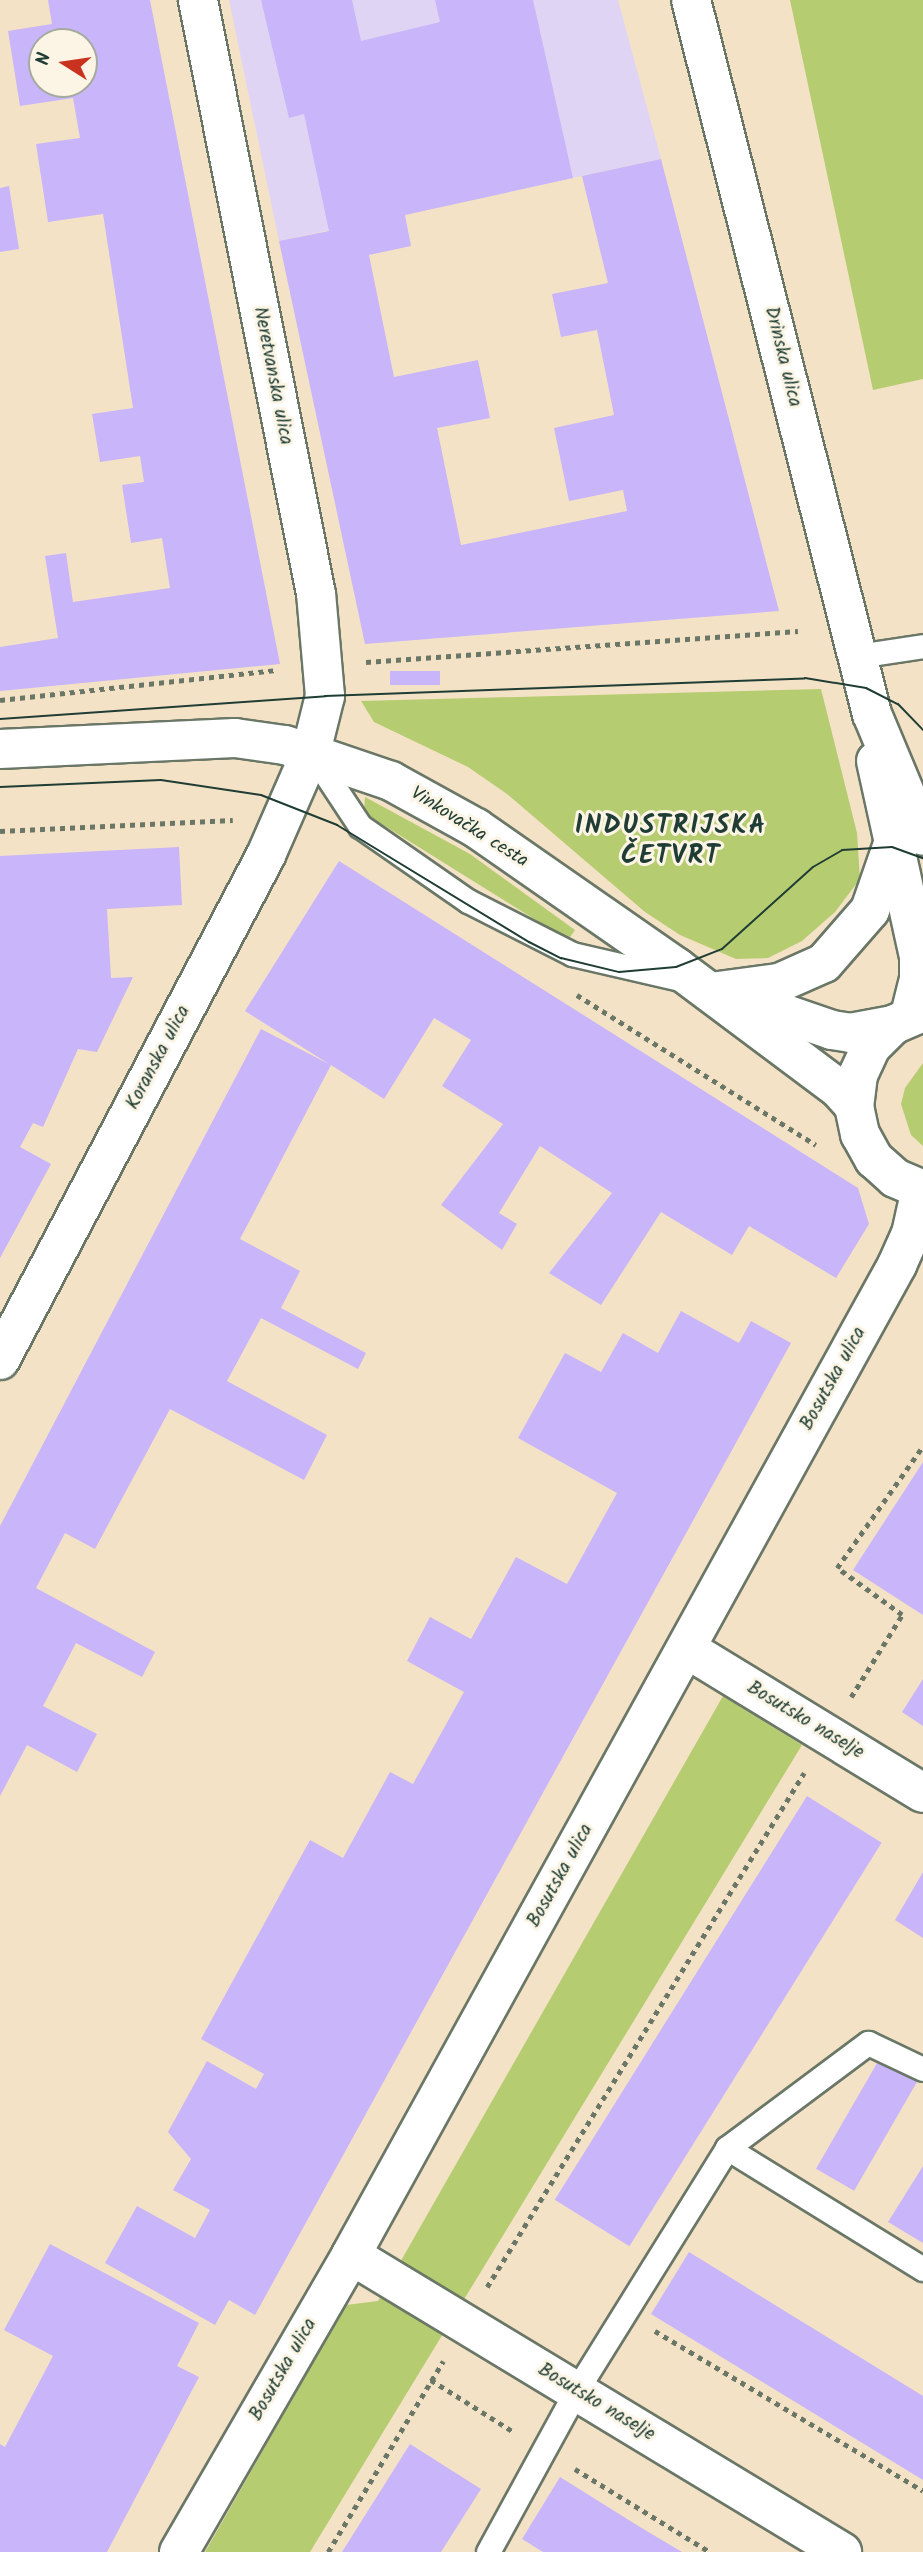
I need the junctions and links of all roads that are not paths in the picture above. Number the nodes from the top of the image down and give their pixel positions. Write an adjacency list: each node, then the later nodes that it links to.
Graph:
1 (198, 0): 6 (street, Neretvanska ulica)
2 (691, 0): 4 (street, Drinska ulica)
3 (923, 646): 4 (lane)
4 (858, 656): 7 (street, Drinska ulica)
5 (0, 749): 6 (street, Vinkovačka cesta)
6 (311, 752): 8 (street, Vinkovačka cesta); 8 (lane); 12 (street, Koranska ulica)
7 (908, 841): 8 (street); 9 (street, Drinska ulica)
8 (709, 987): 9 (street, Vinkovačka cesta); 10 (street, Vinkovačka cesta)
9 (909, 1018): 10 (street)
10 (853, 1106): 11 (street)
11 (922, 1190): 13 (street, Bosutska ulica)
12 (0, 1360)
13 (687, 1649): 14 (street, Bosutsko naselje); 17 (street, Bosutska ulica)
14 (923, 1793)
15 (923, 2069): 16 (lane)
16 (727, 2148): 18 (lane); 19 (lane)
17 (351, 2255): 19 (street, Bosutsko naselje); 20 (street, Bosutska ulica)
18 (923, 2269)
19 (576, 2391): 21 (lane); 22 (street, Bosutsko naselje)
20 (179, 2552)
21 (488, 2552)
22 (842, 2552)

